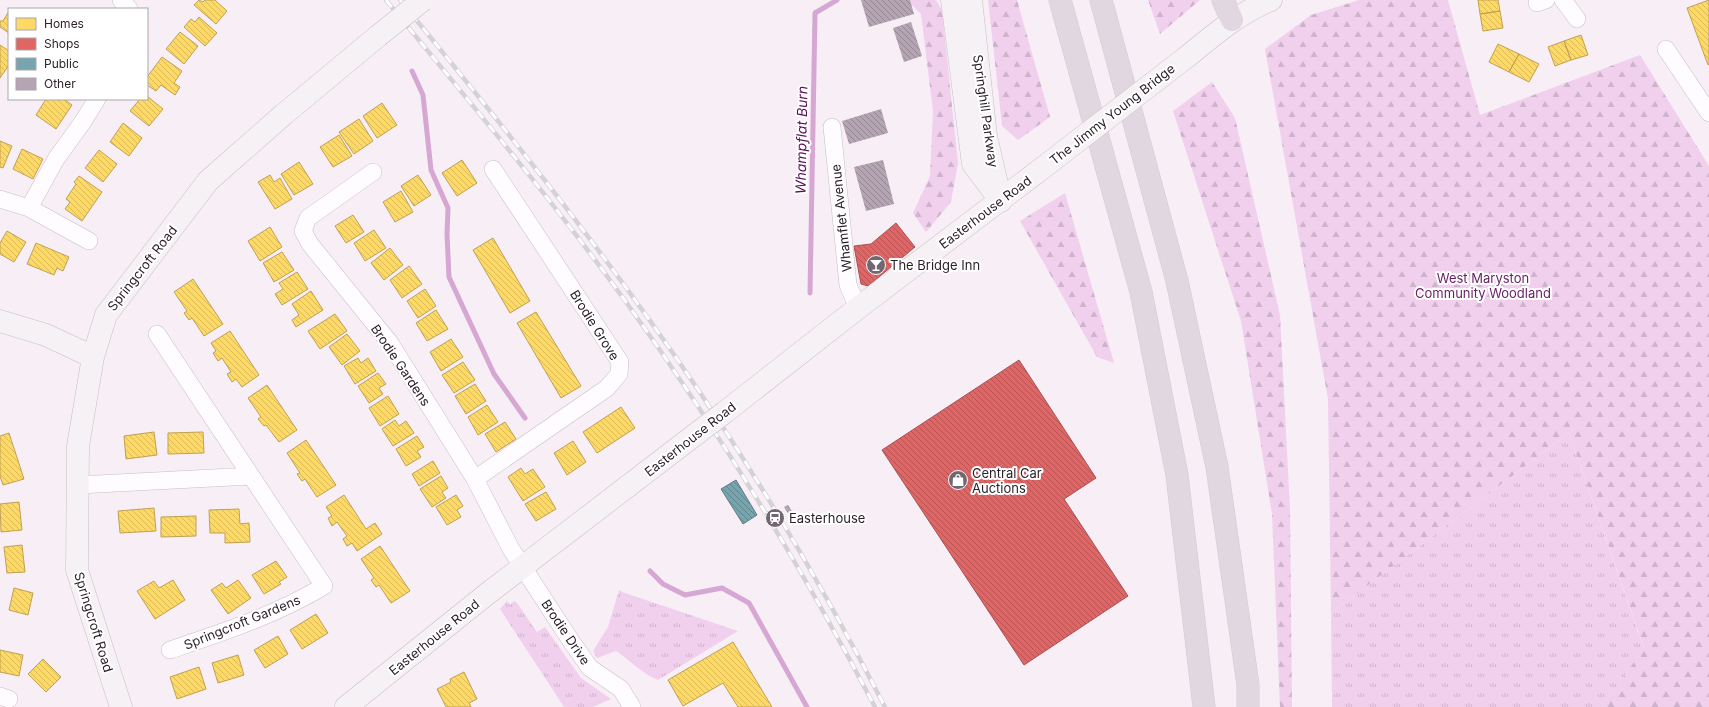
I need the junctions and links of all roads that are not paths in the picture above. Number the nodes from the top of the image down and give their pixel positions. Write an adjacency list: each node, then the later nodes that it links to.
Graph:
1 (121, 0): 10 (street)
2 (422, 0): 27 (street, Springcroft Road, bridge)
3 (952, 0): 21 (street, Springhill Parkway)
4 (971, 0): 21 (street, Springhill Parkway)
5 (1060, 0): 36 (highway)
6 (1101, 0): 37 (highway)
7 (1223, 0): 12 (highway)
8 (1271, 0): 12 (street)
9 (1563, 0): 11 (street)
10 (128, 8)
11 (1578, 19)
12 (1232, 20): 19 (street, The Jimmy Young Bridge, bridge)
13 (1666, 49): 15 (street)
14 (95, 100): 22 (street)
15 (1709, 113)
16 (832, 127): 24 (street, Whamflet Avenue)
17 (493, 169): 29 (street, Brodie Grove)
18 (373, 172): 29 (street, Brodie Gardens)
19 (1036, 173): 21 (street, Easterhouse Road)
20 (0, 199): 22 (street)
21 (1001, 202): 24 (street, Easterhouse Road)
22 (29, 208): 23 (street)
23 (89, 240)
24 (858, 308): 31 (street, Easterhouse Road, bridge)
25 (0, 321): 27 (street)
26 (157, 334): 28 (street, Springcroft Gardens)
27 (93, 357): 30 (street, Springcroft Road)
28 (251, 476): 30 (street); 32 (street, Springcroft Gardens)
29 (475, 479): 31 (street, Brodie Gardens)
30 (78, 485): 33 (street, Springcroft Road)
31 (523, 567): 34 (street, Easterhouse Road); 35 (street, Brodie Drive)
32 (170, 650)
33 (121, 707)
34 (346, 707)
35 (632, 707)
36 (1204, 707)
37 (1248, 707)

